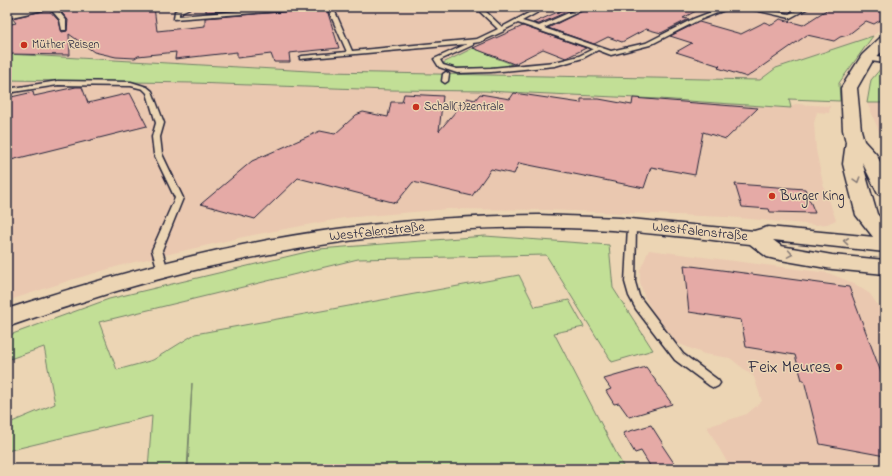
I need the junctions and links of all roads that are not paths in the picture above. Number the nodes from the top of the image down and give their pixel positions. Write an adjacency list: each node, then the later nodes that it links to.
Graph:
1 (39, 7): 12 (street)
2 (52, 7): 15 (lane)
3 (188, 7): 4 (lane)
4 (306, 7)
5 (330, 7): 20 (lane)
6 (478, 7): 16 (lane)
7 (544, 7): 13 (lane)
8 (586, 7): 14 (lane)
9 (729, 7): 18 (lane)
10 (745, 7): 11 (lane)
11 (807, 7)
12 (7, 14)
13 (518, 21): 14 (lane); 16 (lane)
14 (540, 28): 18 (lane)
15 (64, 29)
16 (502, 30): 17 (lane)
17 (478, 41): 18 (lane); 20 (lane)
18 (598, 48)
19 (880, 52): 23 (main road)
20 (350, 53): 21 (lane)
21 (302, 58)
22 (7, 91): 30 (lane)
23 (855, 142): 24 (main road); 26 (main road, one-way to 26)
24 (885, 190)
25 (632, 226): 27 (street, Westfalenstraße); 30 (street, Westfalenstraße); 32 (lane)
26 (885, 237)
27 (756, 238): 28 (street, Westfalenstraße, one-way to 27); 29 (street, Westfalenstraße, one-way to 29)
28 (885, 245)
29 (885, 267)
30 (163, 270): 31 (street, Westfalenstraße)
31 (7, 318)
32 (714, 383)

